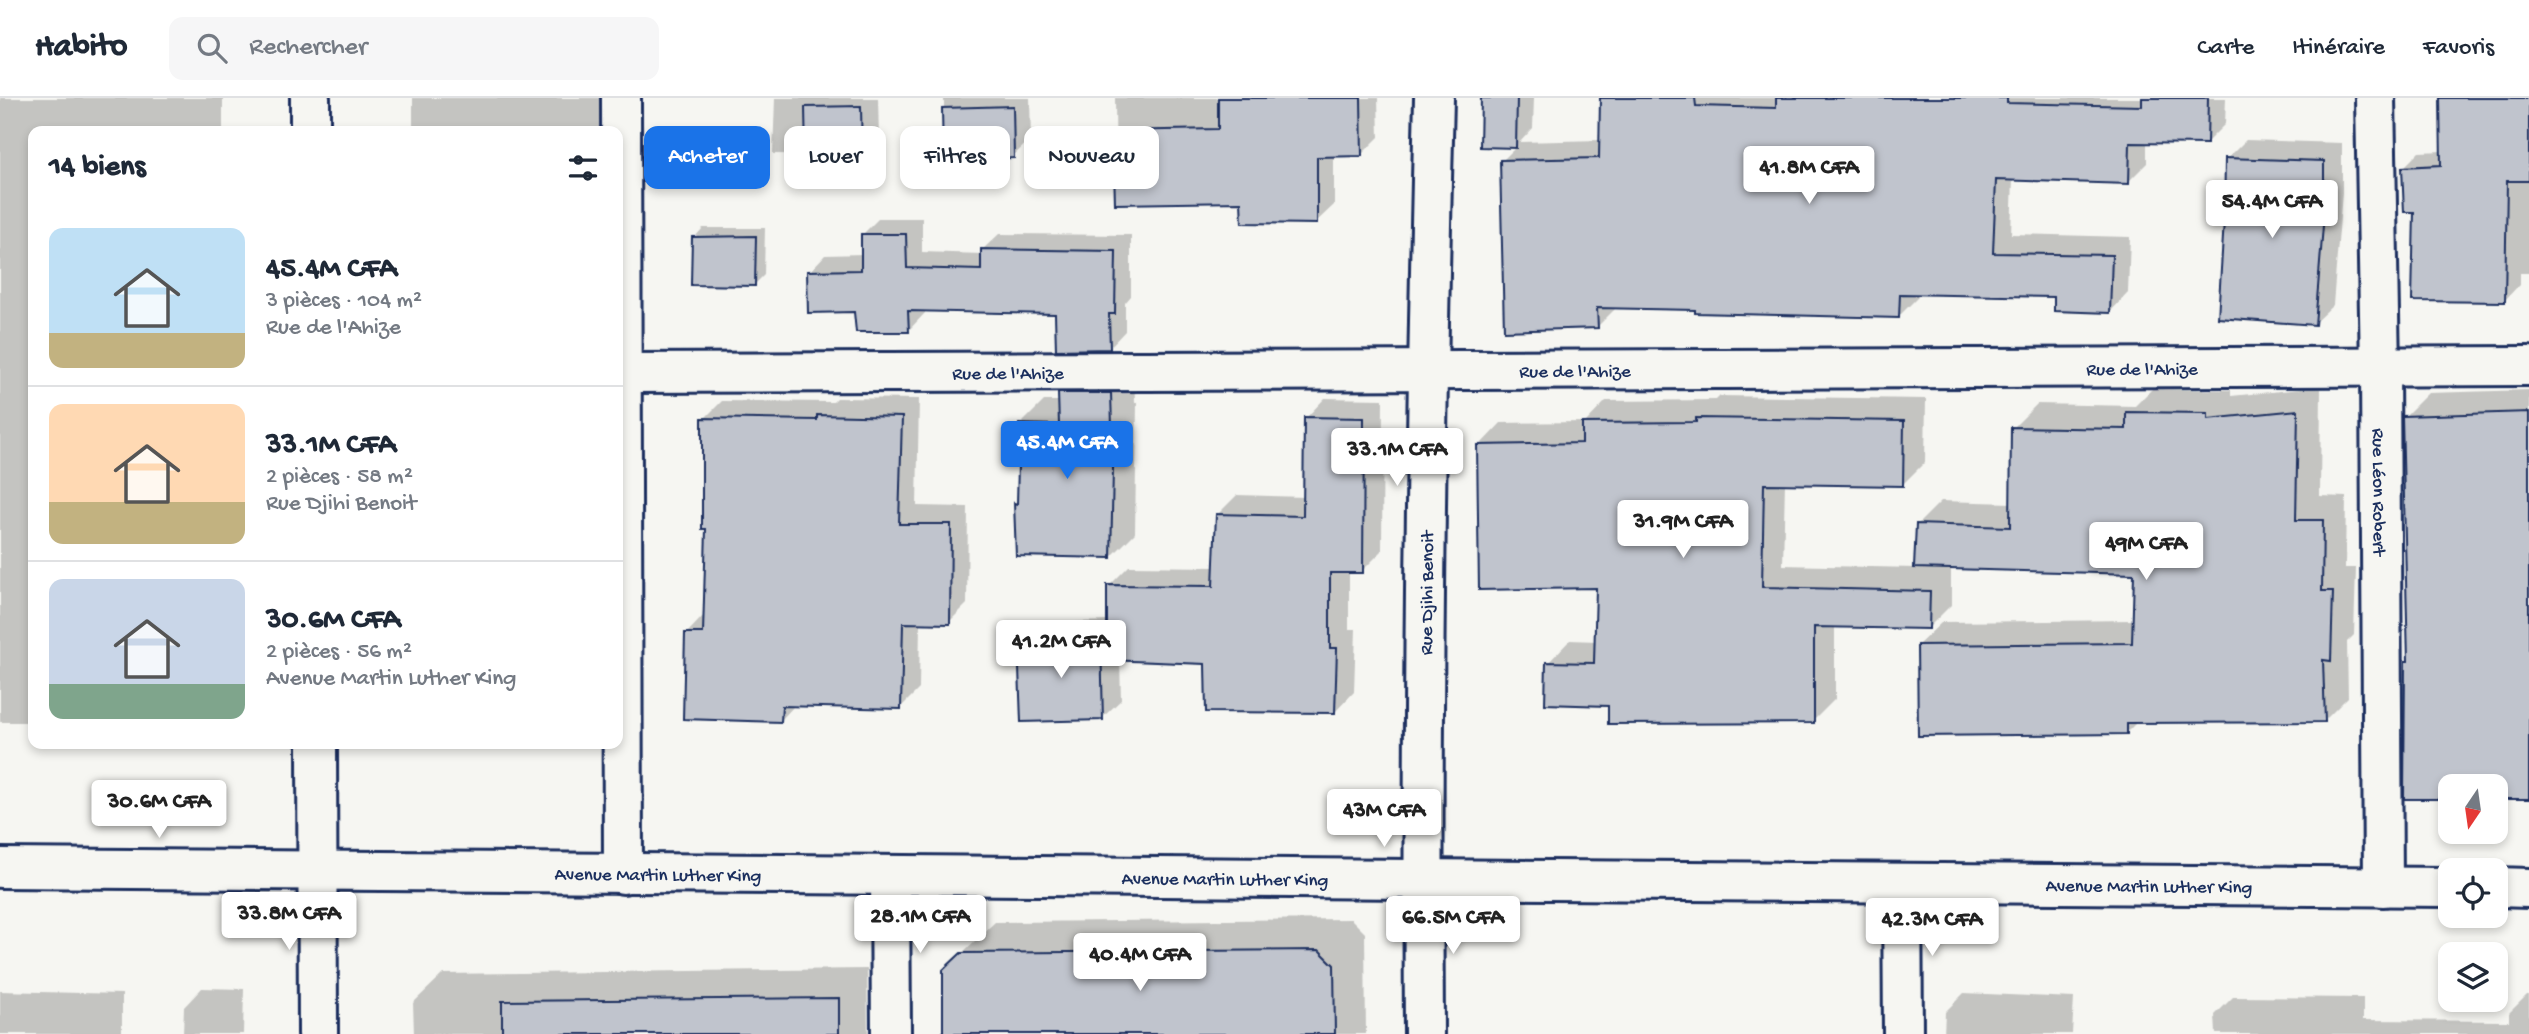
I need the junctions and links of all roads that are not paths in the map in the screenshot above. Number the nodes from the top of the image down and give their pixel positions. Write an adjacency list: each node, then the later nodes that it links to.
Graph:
1 (310, 98): 5 (street)
2 (621, 98): 6 (street)
3 (1434, 98): 9 (street, Rue Djihi Benoit)
4 (2375, 98): 8 (street, Rue Léon Robert)
5 (310, 126)
6 (621, 126)
7 (2529, 366): 8 (street, Rue de l'Ahize)
8 (2380, 368): 9 (street, Rue de l'Ahize); 19 (street, Rue Léon Robert)
9 (1427, 369): 10 (street, Rue de l'Ahize); 17 (street, Rue Djihi Benoit)
10 (623, 373)
11 (317, 749): 14 (street)
12 (623, 749): 15 (street)
13 (0, 869): 14 (street, Avenue Martin Luther King)
14 (318, 871): 15 (street, Avenue Martin Luther King); 23 (street)
15 (623, 874): 16 (street, Avenue Martin Luther King)
16 (890, 875): 17 (street, Avenue Martin Luther King); 24 (street)
17 (1423, 879): 18 (street, Avenue Martin Luther King); 25 (street, Rue Djihi Benoit)
18 (1902, 883): 19 (street, Avenue Martin Luther King); 26 (street)
19 (2383, 887): 20 (street, Avenue Martin Luther King)
20 (2438, 887)
21 (2508, 887): 22 (street)
22 (2529, 888)
23 (318, 1034)
24 (891, 1034)
25 (1424, 1034)
26 (1903, 1034)

